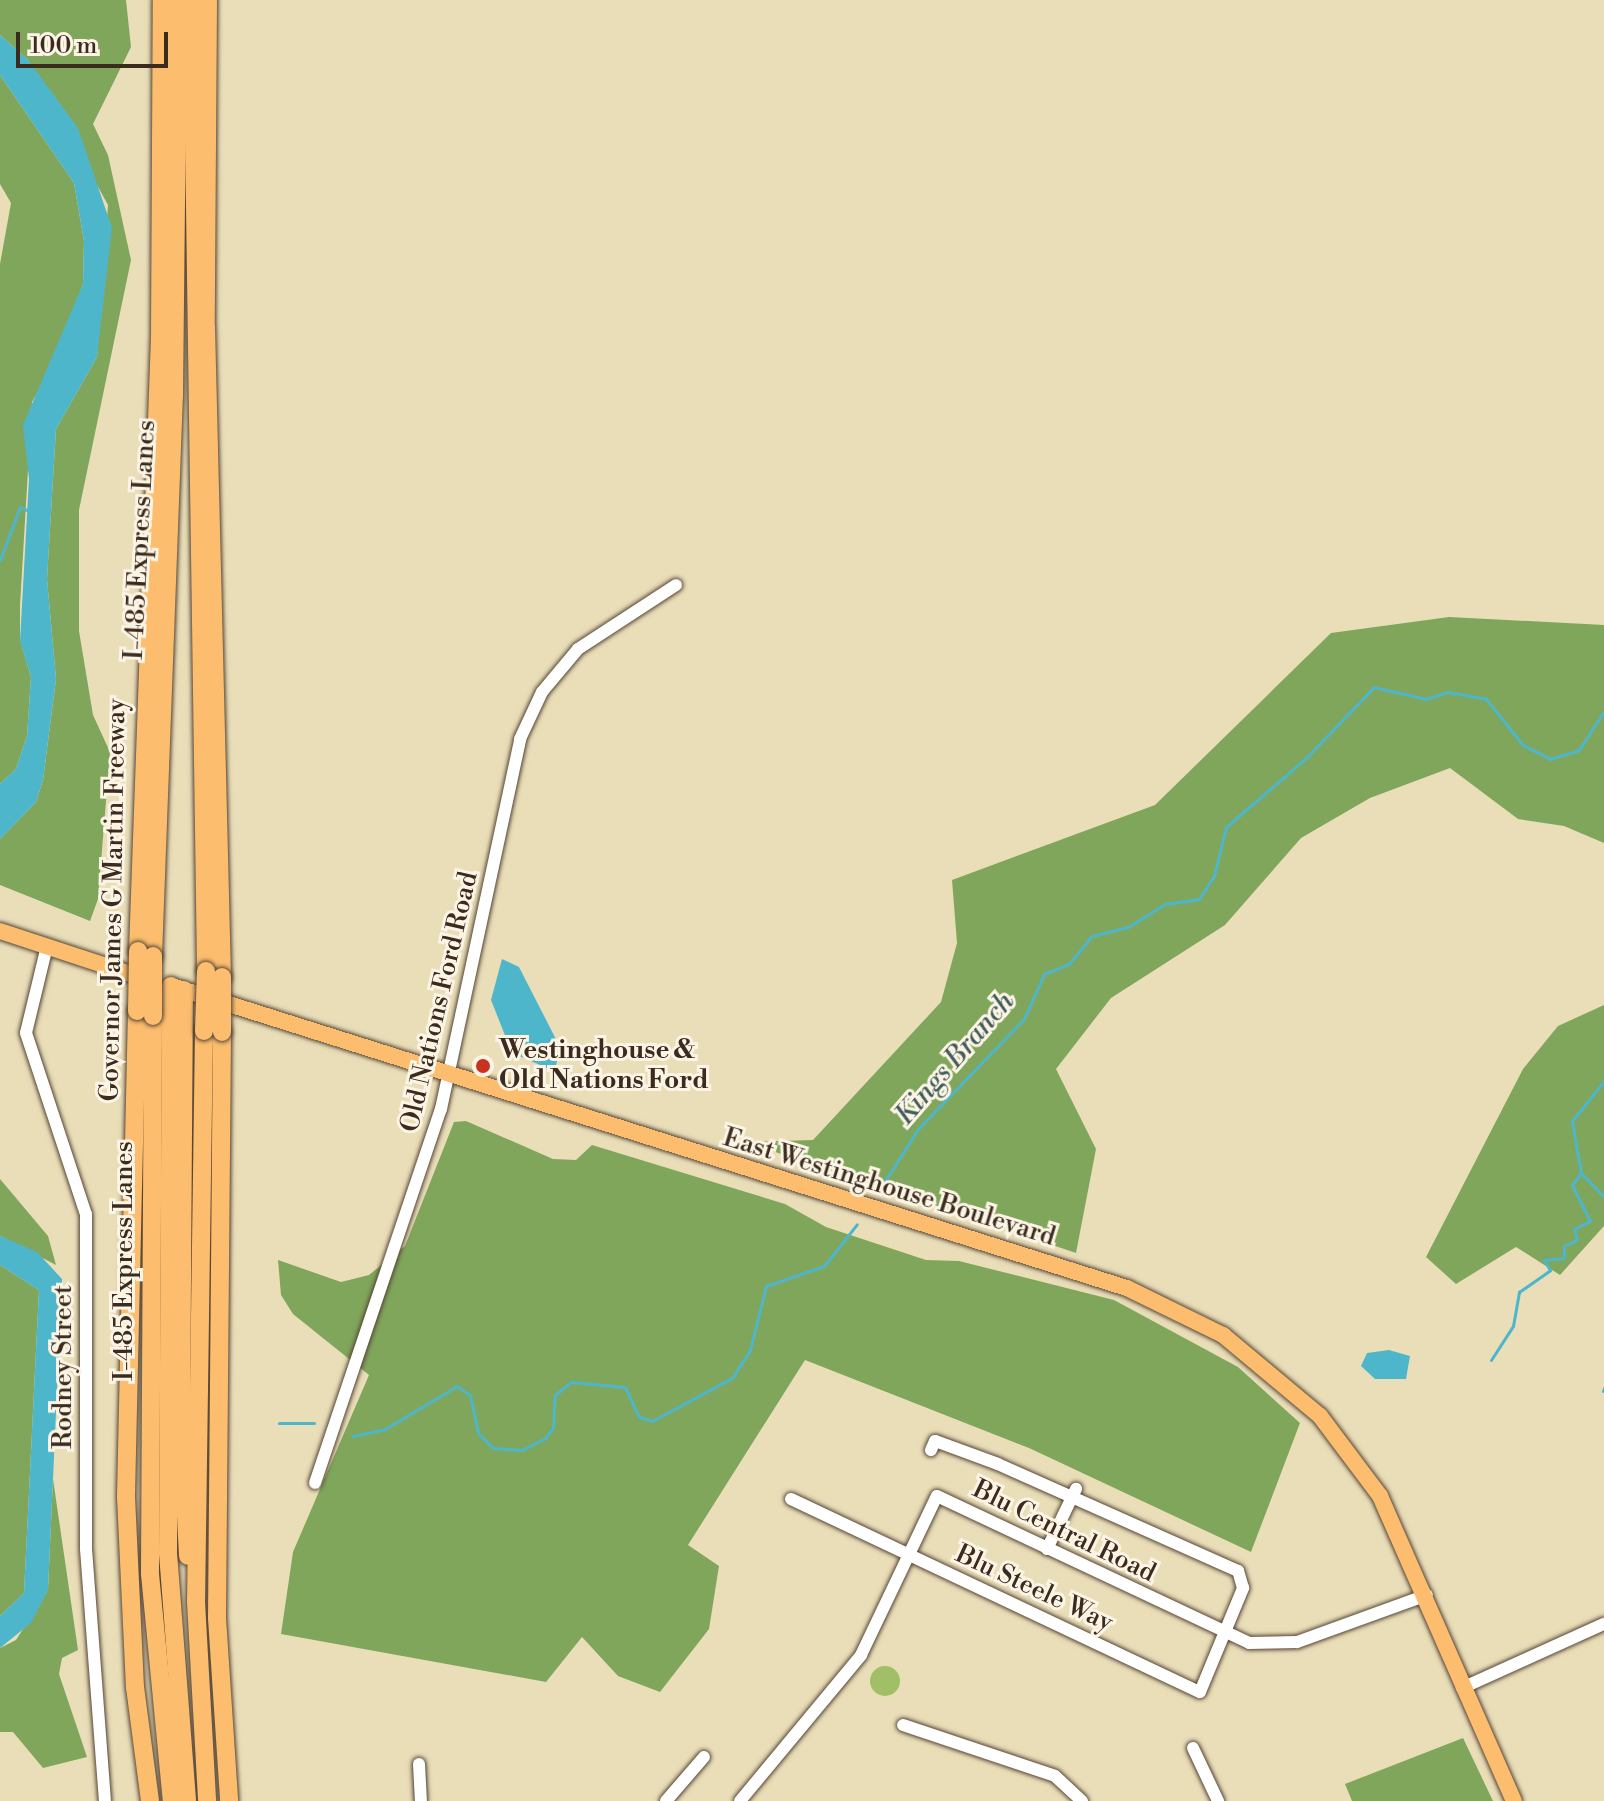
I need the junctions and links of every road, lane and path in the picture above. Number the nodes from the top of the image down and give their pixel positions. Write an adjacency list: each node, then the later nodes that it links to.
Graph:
1 (162, 0): 10 (highway, Governor James G Martin Freeway)
2 (178, 0): 10 (highway, I-485 Express Lanes)
3 (192, 0): 7 (highway, I-485 Express Lanes)
4 (208, 0): 5 (highway)
5 (216, 561): 7 (highway); 11 (highway)
6 (676, 585): 15 (street, Old Nations Ford Road)
7 (202, 745): 11 (highway, I-485 Express Lanes)
8 (0, 931): 9 (main road, East Westinghouse Boulevard)
9 (47, 946): 12 (main road, East Westinghouse Boulevard); 33 (street, Rodney Street)
10 (146, 953): 13 (highway, Governor James G Martin Freeway, bridge)
11 (214, 974): 14 (highway, bridge)
12 (177, 988): 15 (main road, East Westinghouse Boulevard); 25 (highway); 36 (highway)
13 (145, 1014): 19 (highway, Governor James G Martin Freeway); 23 (highway, I-485 Express Lanes)
14 (213, 1032): 25 (highway); 38 (highway)
15 (449, 1074): 17 (street, Old Nations Ford Road); 24 (main road, East Westinghouse Boulevard)
16 (931, 1450): 18 (street)
17 (315, 1483)
18 (1073, 1494): 21 (street); 27 (street)
19 (126, 1497): 23 (highway); 34 (highway, Governor James G Martin Freeway)
20 (791, 1499): 22 (street, Blu Steele Way)
21 (1047, 1549): 22 (street, Blu Central Road); 27 (street, Blu Central Road)
22 (909, 1555): 27 (street, Blu Steele Way); 41 (street, Blu Central Road)
23 (150, 1574): 35 (highway, I-485 Express Lanes)
24 (1427, 1595): 27 (street, Blu Central Road); 28 (main road, East Westinghouse Boulevard)
25 (196, 1602): 37 (highway)
26 (1604, 1624): 28 (street)
27 (1224, 1632)
28 (1462, 1688): 44 (main road, East Westinghouse Boulevard)
29 (903, 1725): 42 (street)
30 (1193, 1748): 43 (street)
31 (704, 1757): 40 (street)
32 (419, 1764): 39 (street)
33 (105, 1801)
34 (150, 1801)
35 (172, 1801)
36 (187, 1801)
37 (207, 1801)
38 (229, 1801)
39 (421, 1801)
40 (666, 1801)
41 (740, 1801)
42 (1082, 1801)
43 (1218, 1801)
44 (1514, 1801)

